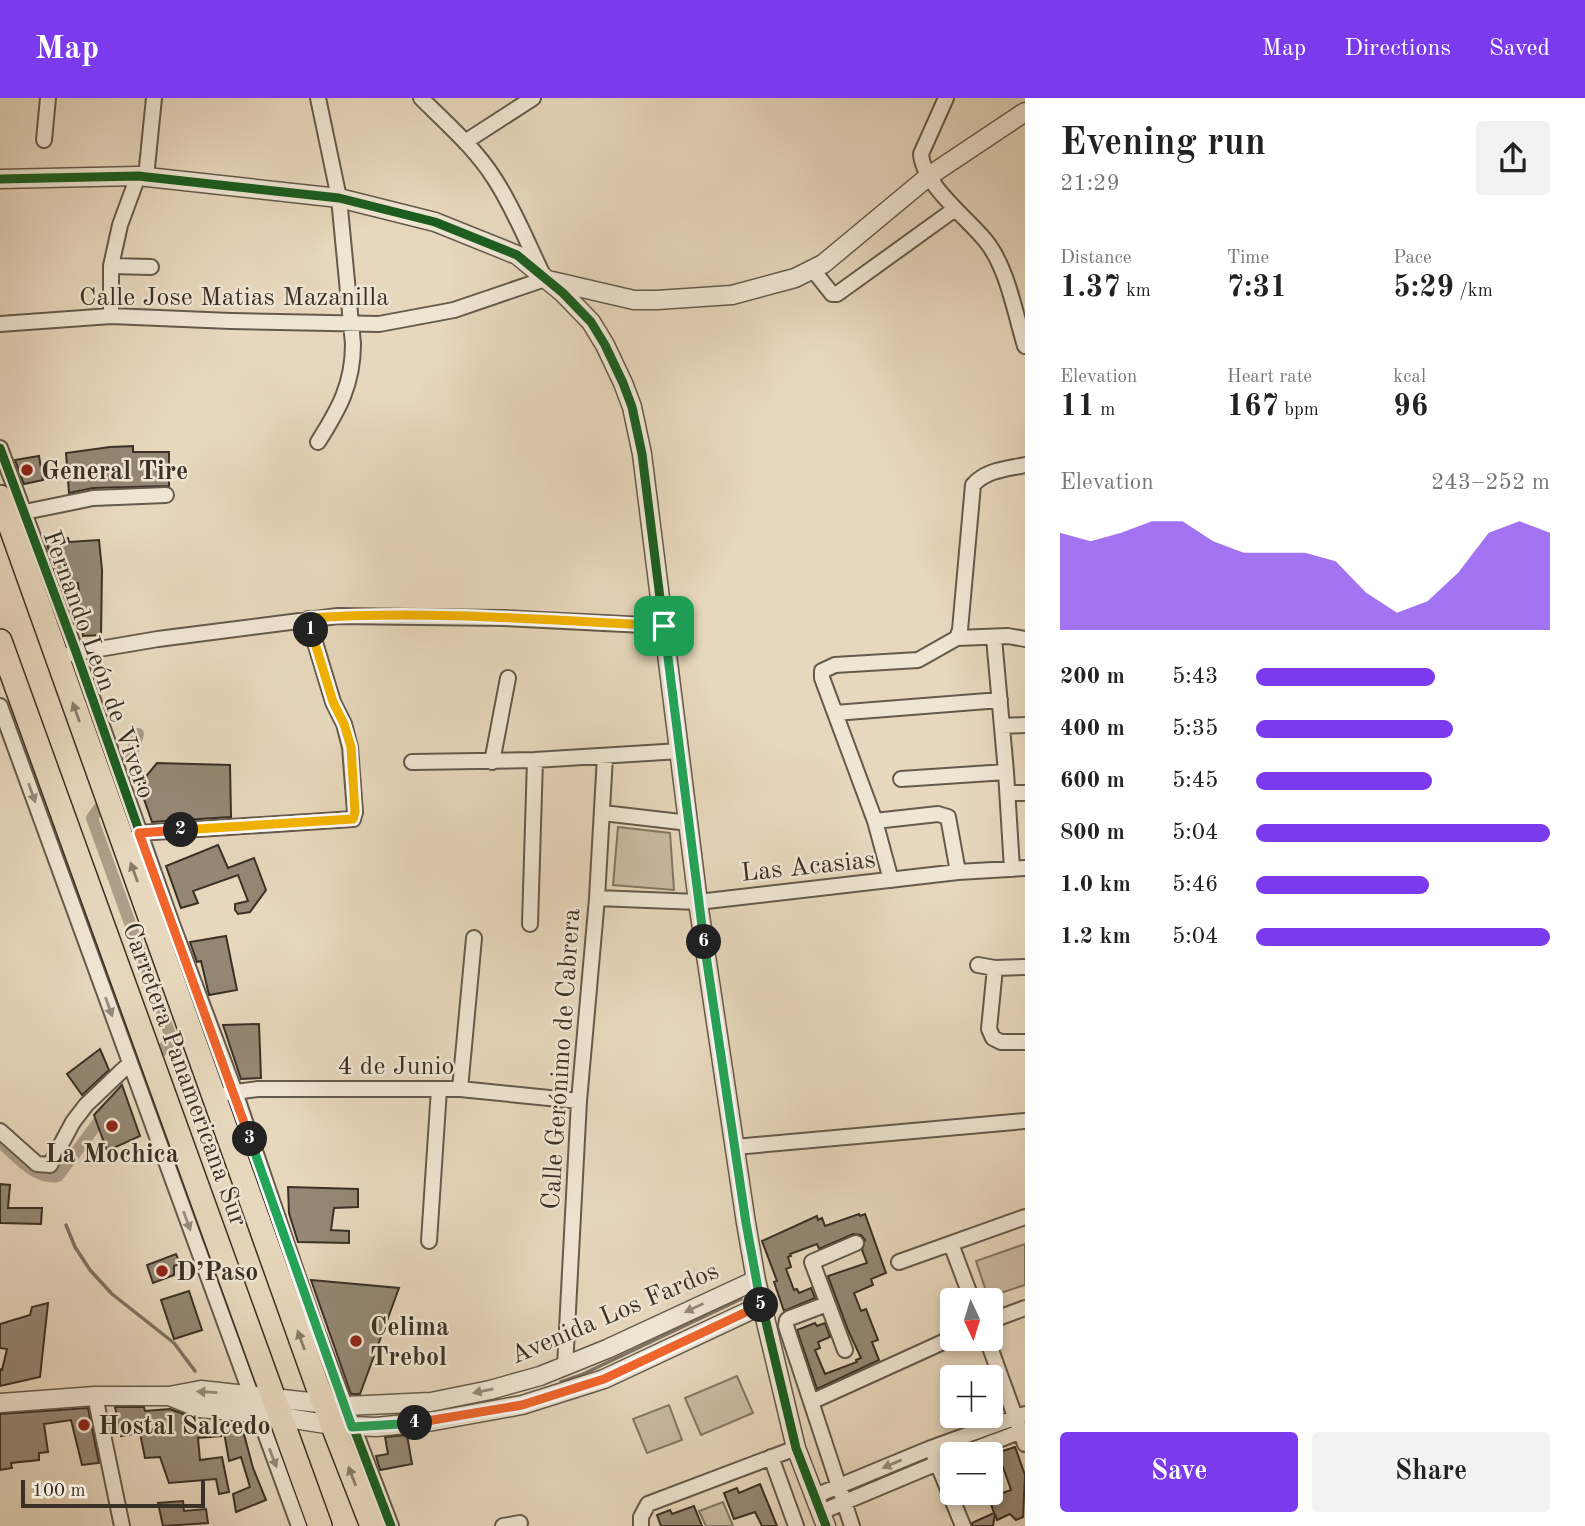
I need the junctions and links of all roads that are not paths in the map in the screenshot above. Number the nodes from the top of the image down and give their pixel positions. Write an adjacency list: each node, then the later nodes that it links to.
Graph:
1 (48, 98): 9 (street)
2 (154, 98): 11 (street)
3 (318, 98): 14 (street)
4 (421, 98): 10 (street)
5 (533, 98): 7 (street)
6 (946, 98): 12 (street)
7 (517, 103): 10 (street)
8 (1025, 112): 12 (street)
9 (44, 140)
10 (465, 142): 19 (street)
11 (142, 176): 13 (street); 14 (street); 16 (street)
12 (929, 176): 15 (street); 18 (street)
13 (0, 179)
14 (339, 198): 19 (street); 21 (street)
15 (955, 208): 18 (street); 23 (street)
16 (111, 265): 17 (street); 20 (street)
17 (151, 267)
18 (813, 270): 19 (street)
19 (545, 279): 21 (street, Calle Jose Matias Mazanilla); 30 (street)
20 (111, 316): 21 (street, Calle Jose Matias Mazanilla); 22 (street, Calle Jose Matias Mazanilla)
21 (352, 323): 24 (street)
22 (0, 324)
23 (1025, 346)
24 (318, 442)
25 (0, 448): 28 (street, Fernando León de Vivero)
26 (1025, 465): 31 (street)
27 (166, 495): 28 (street)
28 (6, 505): 35 (highway, Carretera Panamericana Sur)
29 (308, 618): 30 (street); 35 (street); 55 (street)
30 (664, 626): 43 (street)
31 (957, 638): 32 (street); 40 (street)
32 (994, 638): 33 (street); 38 (street)
33 (1025, 639)
34 (0, 641): 36 (highway, Carretera Panamericana Sur)
35 (66, 654): 55 (street, Fernando León de Vivero); 55 (highway, Carretera Panamericana Sur, one-way to 35)
36 (5, 672): 67 (highway, Carretera Panamericana Sur)
37 (508, 678): 47 (street)
38 (1000, 701): 40 (street); 42 (street)
39 (0, 706): 67 (street, one-way to 67)
40 (835, 713): 53 (street)
41 (1025, 724): 42 (street)
42 (1003, 726): 48 (street)
43 (680, 751): 44 (street); 54 (street)
44 (605, 756): 45 (street); 52 (street, Calle Gerónimo de Cabrera)
45 (536, 760): 47 (street); 61 (street)
46 (412, 762): 47 (street)
47 (492, 762)
48 (1006, 772): 49 (street); 50 (street)
49 (901, 779)
50 (1007, 793): 51 (street); 56 (street)
51 (1025, 793)
52 (603, 813): 54 (street); 59 (street, Calle Gerónimo de Cabrera)
53 (875, 821): 57 (street); 58 (street)
54 (689, 823): 60 (street)
55 (128, 830): 70 (highway, Carretera Panamericana Sur)
56 (1018, 868): 57 (street, Las Acasias)
57 (958, 872): 58 (street, Las Acasias)
58 (891, 880): 60 (street, Las Acasias)
59 (597, 898): 60 (street, Las Acasias); 71 (street, Calle Gerónimo de Cabrera)
60 (698, 902): 74 (street)
61 (530, 924)
62 (474, 938): 69 (street)
63 (978, 965): 65 (street)
64 (1025, 967): 65 (street)
65 (995, 968): 66 (street)
66 (1025, 1042)
67 (141, 1065): 73 (street); 95 (highway, Carretera Panamericana Sur, one-way to 95)
68 (439, 1089): 69 (street, 4 de Junio); 70 (street, 4 de Junio); 76 (street)
69 (460, 1089): 71 (street, 4 de Junio)
70 (224, 1093): 94 (highway, Carretera Panamericana Sur)
71 (579, 1101): 89 (street, Calle Gerónimo de Cabrera)
72 (1025, 1121): 74 (street)
73 (0, 1130)
74 (735, 1147): 80 (street)
75 (1025, 1217): 78 (street)
76 (429, 1241)
77 (856, 1243): 82 (street)
78 (951, 1244): 79 (street); 81 (street)
79 (900, 1262)
80 (756, 1280): 83 (street); 89 (street, Avenida Los Fardos, one-way to 89)
81 (968, 1288)
82 (827, 1304): 87 (street); 92 (street)
83 (762, 1305): 97 (street, Avenida Los Fardos); 101 (street)
84 (1025, 1308): 85 (street)
85 (1003, 1316)
86 (940, 1343): 92 (street)
87 (845, 1350)
88 (992, 1351): 96 (street)
89 (565, 1367): 91 (street, Avenida Los Fardos, one-way to 91)
90 (95, 1396): 93 (street); 95 (street); 110 (street)
91 (431, 1402): 94 (street, Avenida Los Fardos); 97 (street)
92 (811, 1402): 106 (street)
93 (0, 1403)
94 (335, 1405): 95 (street, Avenida Los Fardos); 98 (highway, Carretera Panamericana Sur)
95 (265, 1406): 98 (street, Avenida Los Fardos); 111 (street, one-way to 111); 112 (highway, Carretera Panamericana Sur)
96 (1020, 1416): 99 (street); 102 (street)
97 (434, 1421): 98 (street, Avenida Los Fardos)
98 (342, 1426): 113 (highway, Carretera Panamericana Sur, one-way to 98); 114 (street)
99 (1023, 1436): 100 (street)
100 (1002, 1442)
101 (796, 1448): 103 (street); 108 (street)
102 (931, 1448): 105 (street); 106 (street, one-way to 106)
103 (771, 1457): 116 (street); 117 (street)
104 (940, 1462): 105 (street)
105 (937, 1463): 107 (street); 119 (street)
106 (838, 1487): 107 (street); 108 (street)
107 (843, 1504): 108 (street); 118 (street)
108 (821, 1511)
109 (520, 1523): 115 (street)
110 (122, 1526)
111 (299, 1526)
112 (320, 1526)
113 (372, 1526)
114 (391, 1526)
115 (503, 1526)
116 (641, 1526)
117 (796, 1526)
118 (852, 1526)
119 (963, 1526)

